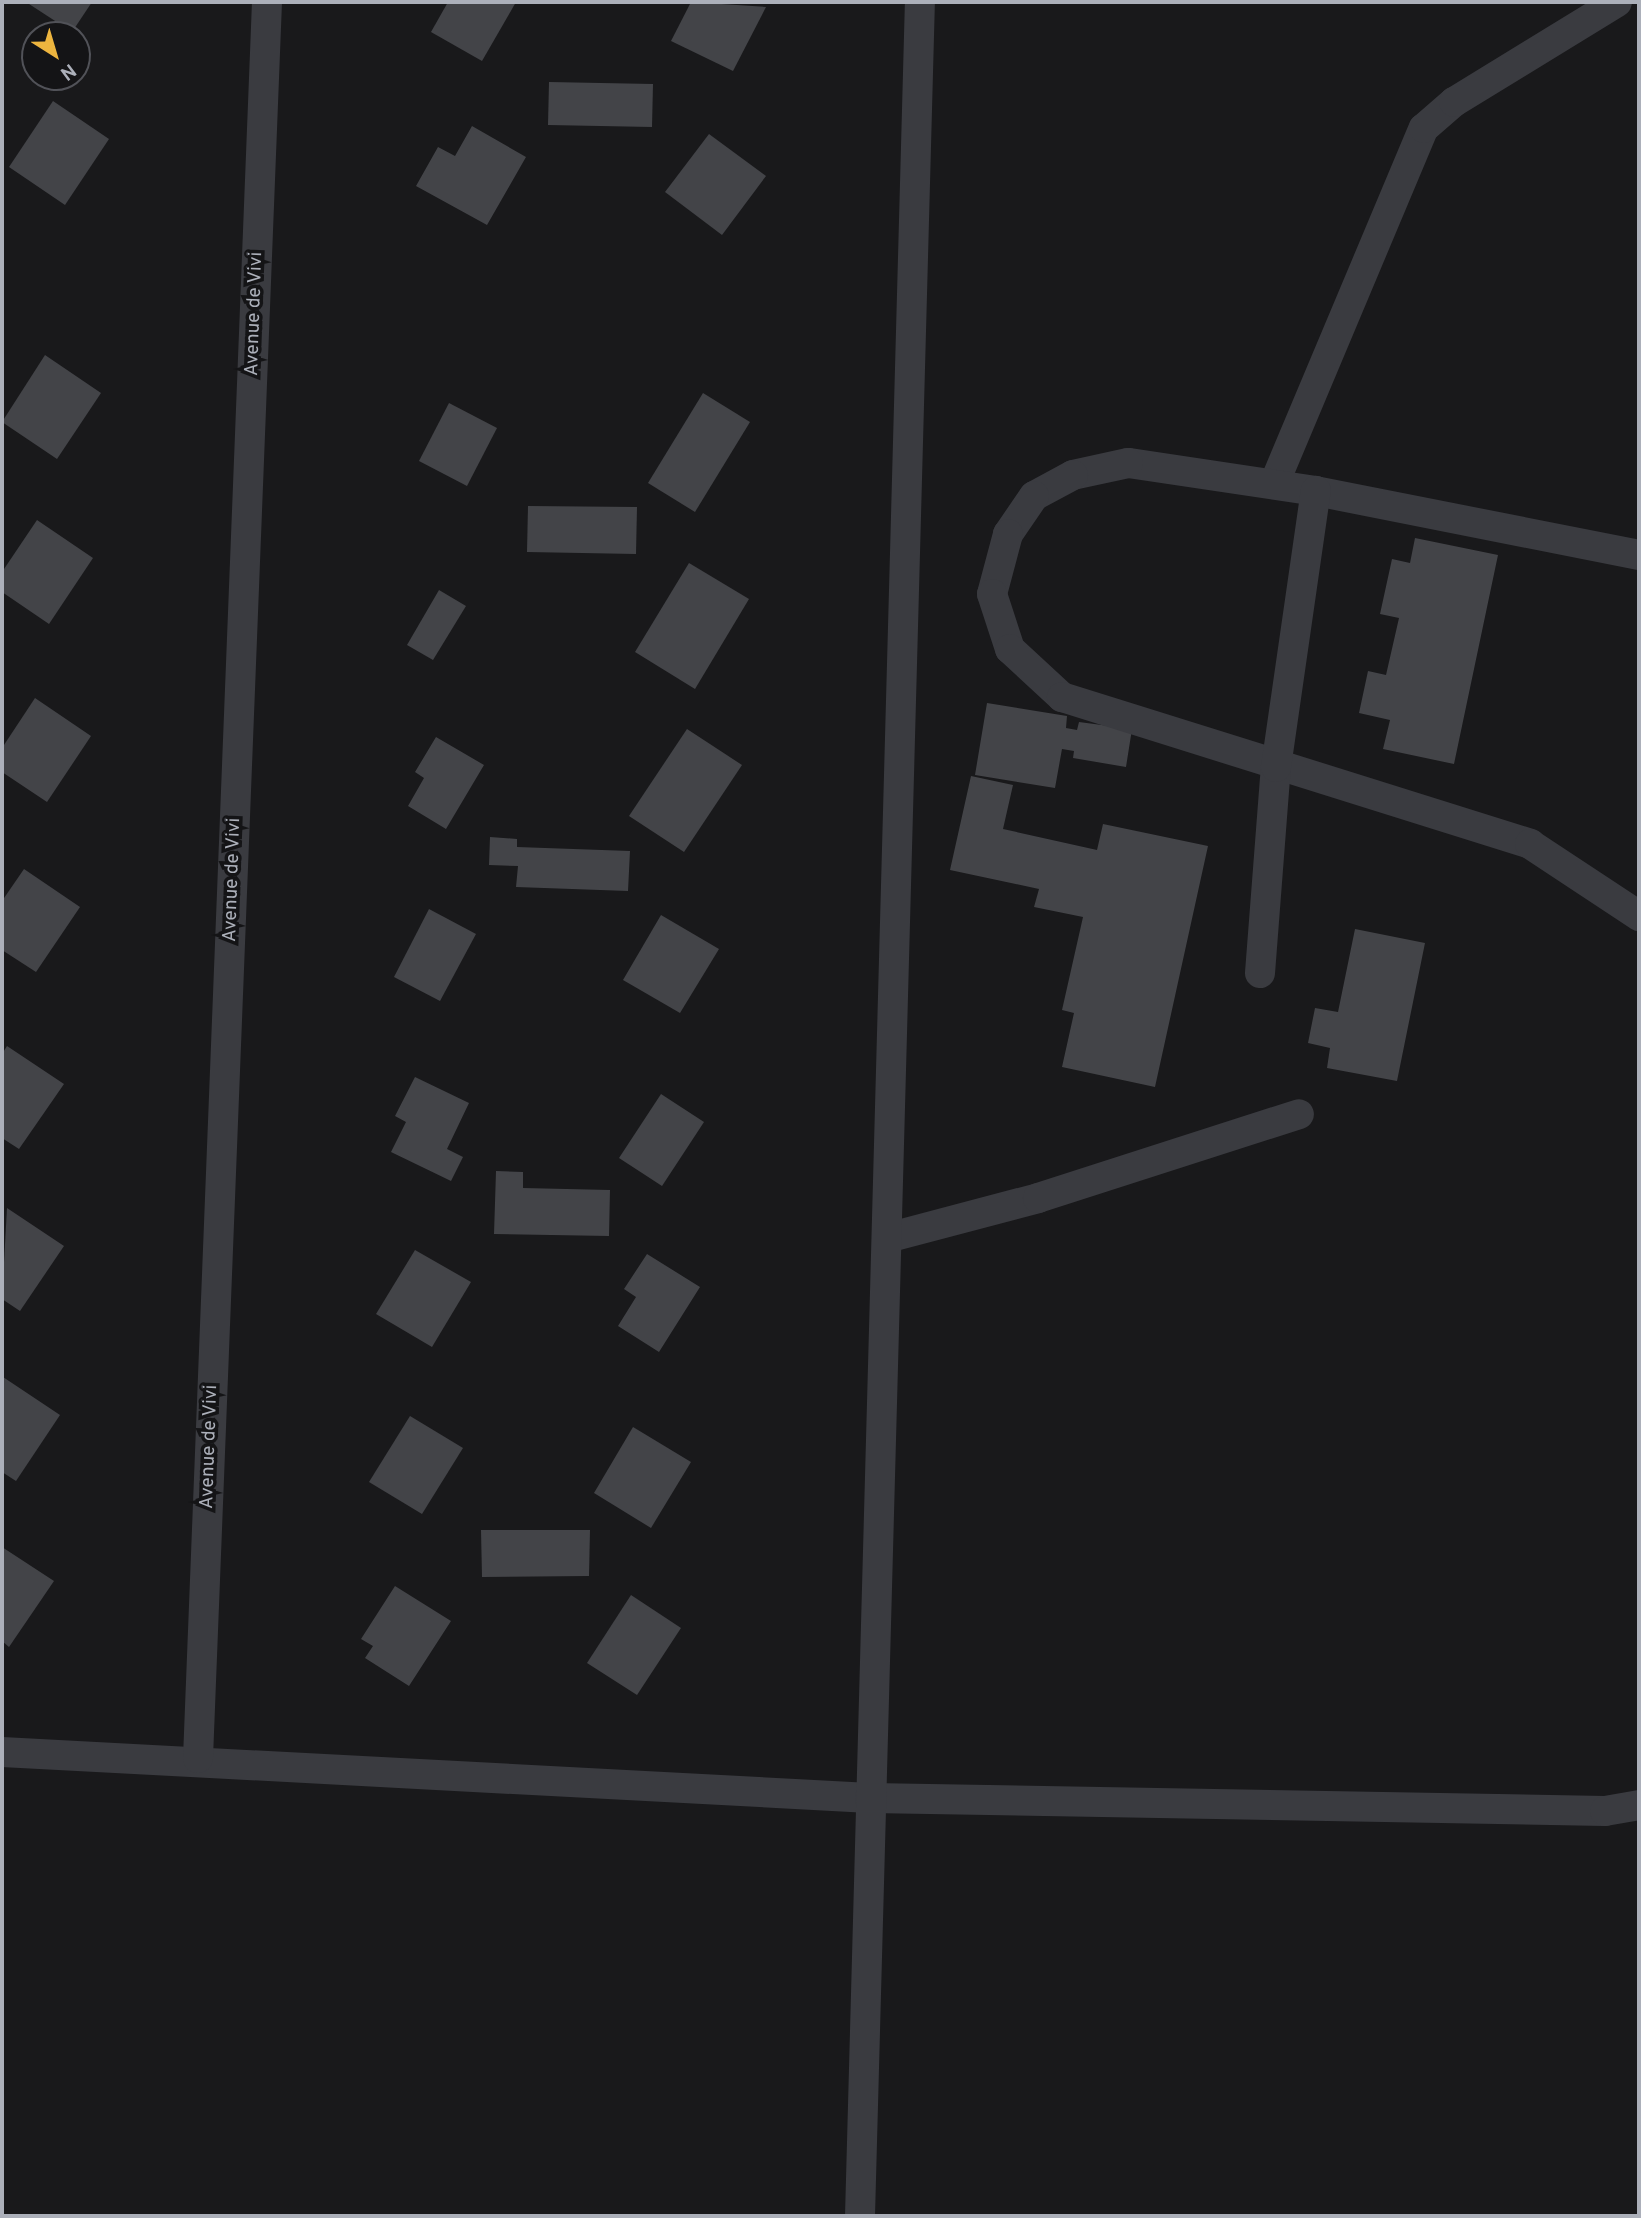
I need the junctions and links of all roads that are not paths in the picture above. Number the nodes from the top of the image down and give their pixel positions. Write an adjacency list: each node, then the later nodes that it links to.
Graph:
1 (267, 2): 13 (street, Avenue de Vivi)
2 (920, 2): 11 (street)
3 (1617, 2): 4 (street)
4 (1274, 484): 5 (street); 7 (street)
5 (1316, 491): 6 (street); 7 (street)
6 (1639, 555)
7 (1276, 767): 8 (street); 9 (street)
8 (1639, 916)
9 (1260, 973)
10 (1300, 1114): 11 (street)
11 (887, 1238): 14 (street)
12 (2, 1752): 13 (street)
13 (198, 1758): 14 (street)
14 (870, 1798): 15 (street); 16 (street)
15 (1639, 1805)
16 (860, 2216)

